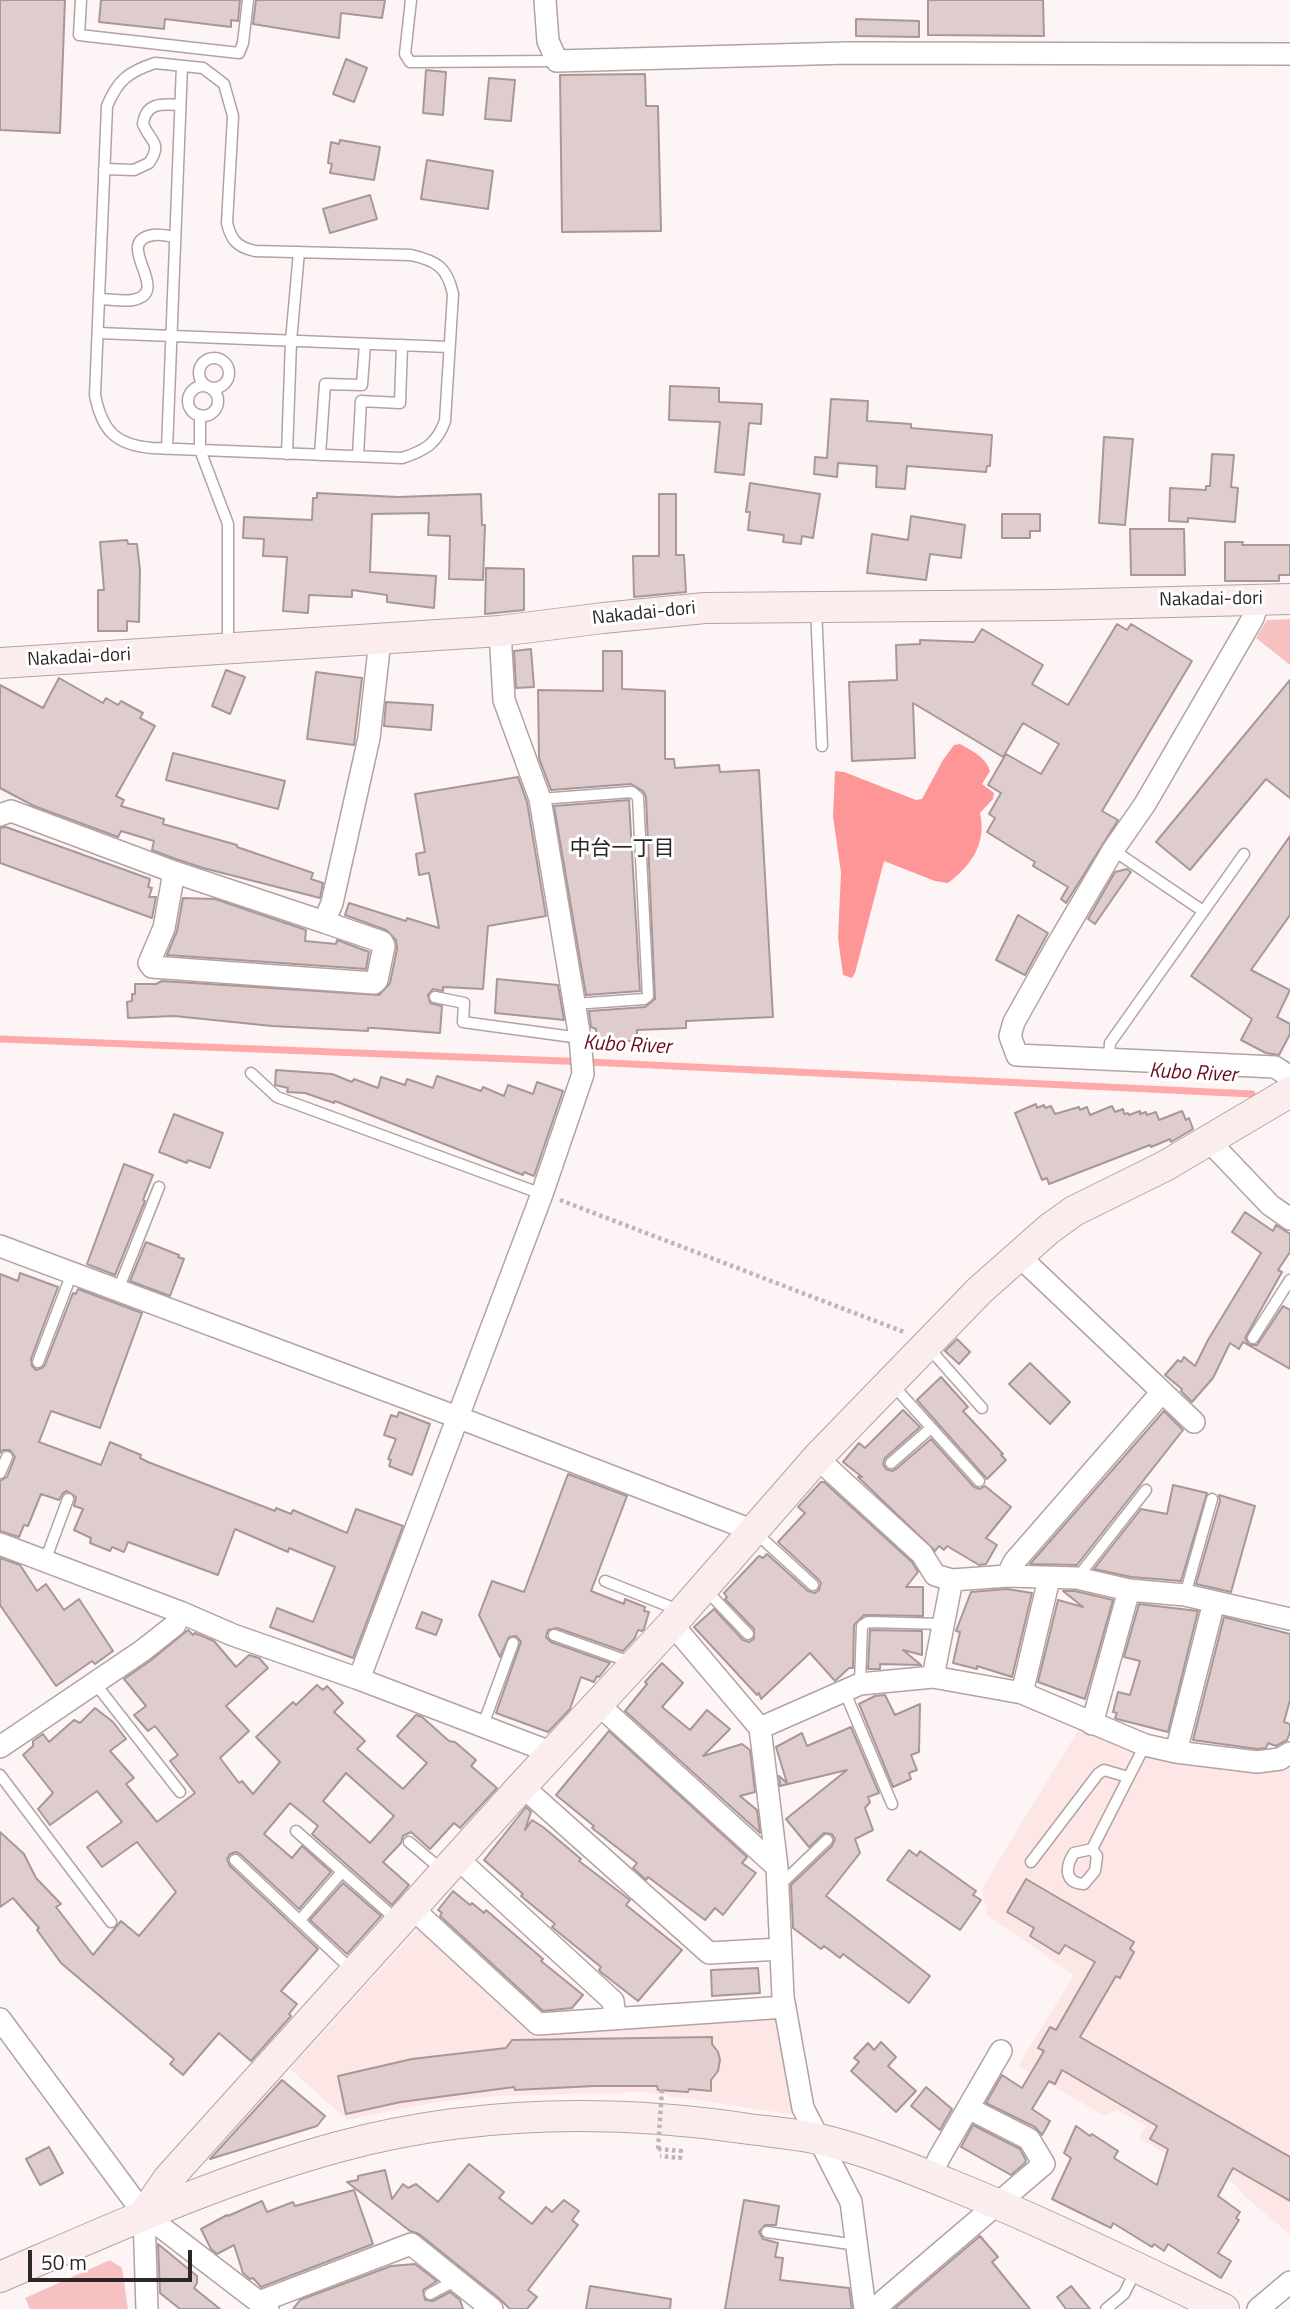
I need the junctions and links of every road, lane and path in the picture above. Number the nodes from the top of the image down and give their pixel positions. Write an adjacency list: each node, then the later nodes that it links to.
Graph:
1 (81, 0): 2 (lane)
2 (248, 0)
3 (411, 0): 6 (lane)
4 (544, 0): 6 (street)
5 (1290, 54): 6 (street)
6 (557, 61)
7 (182, 66): 8 (lane); 9 (lane); 11 (lane)
8 (180, 105): 9 (lane); 10 (lane)
9 (104, 169): 12 (lane)
10 (175, 237): 12 (lane); 14 (lane)
11 (299, 252): 16 (lane); 19 (lane)
12 (99, 299): 13 (lane)
13 (98, 333): 14 (lane); 23 (lane)
14 (170, 337): 15 (lane); 23 (lane)
15 (218, 338): 16 (lane); 20 (lane)
16 (291, 341): 17 (lane); 25 (lane)
17 (365, 344): 18 (lane); 26 (lane)
18 (402, 345): 19 (lane); 27 (lane)
19 (449, 347): 27 (lane)
20 (216, 358): 21 (lane); 21 (lane)
21 (209, 387): 22 (lane); 22 (lane)
22 (200, 415): 24 (lane)
23 (167, 449): 24 (lane)
24 (200, 450): 25 (lane); 33 (lane)
25 (287, 454): 26 (lane)
26 (320, 455): 27 (lane)
27 (358, 456)
28 (1259, 599): 29 (street, Nakadai-dori); 30 (street, Nakadai-dori); 38 (street)
29 (1290, 599)
30 (816, 607): 31 (street, Nakadai-dori); 35 (lane)
31 (500, 631): 32 (street, Nakadai-dori); 36 (street)
32 (380, 640): 33 (street, Nakadai-dori); 42 (street)
33 (228, 649): 34 (street, Nakadai-dori)
34 (0, 663)
35 (822, 746)
36 (540, 799): 44 (street); 44 (lane)
37 (0, 815): 40 (street)
38 (1113, 850): 41 (lane); 46 (street)
39 (1244, 854): 41 (lane)
40 (174, 872): 42 (street); 42 (street)
41 (1203, 911): 46 (lane)
42 (324, 922)
43 (435, 997): 45 (lane)
44 (574, 1004): 45 (street)
45 (580, 1045): 52 (street)
46 (1109, 1060): 48 (street)
47 (251, 1073): 52 (lane)
48 (1290, 1077)
49 (1290, 1092): 50 (street)
50 (1209, 1141): 53 (street); 55 (street)
51 (159, 1187): 58 (lane)
52 (542, 1194): 60 (path); 65 (street)
53 (1290, 1219)
54 (0, 1246): 56 (street)
55 (1018, 1255): 60 (street); 63 (street)
56 (72, 1273): 58 (street); 61 (lane)
57 (1290, 1280): 59 (lane)
58 (118, 1290): 65 (street)
59 (1253, 1338)
60 (926, 1345): 62 (street); 64 (lane)
61 (38, 1362)
62 (890, 1381): 67 (lane); 69 (street)
63 (1162, 1392): 66 (street); 79 (street)
64 (982, 1408)
65 (457, 1417): 76 (street); 98 (street)
66 (1194, 1422)
67 (931, 1428): 70 (lane); 72 (lane)
68 (7, 1457): 71 (lane)
69 (817, 1458): 76 (street); 82 (street)
70 (891, 1464)
71 (0, 1473)
72 (979, 1481)
73 (1146, 1490): 81 (lane)
74 (68, 1499): 78 (lane)
75 (1212, 1499): 87 (lane)
76 (754, 1531): 84 (lane); 85 (street)
77 (0, 1544): 78 (street)
78 (45, 1561): 89 (street)
79 (1007, 1576): 80 (street); 82 (street)
80 (1049, 1578): 81 (street); 101 (street)
81 (1077, 1578): 86 (street)
82 (952, 1580): 92 (street)
83 (605, 1581): 90 (lane)
84 (813, 1585)
85 (704, 1587): 90 (street); 93 (lane)
86 (1129, 1590): 87 (street); 103 (street)
87 (1185, 1595): 88 (street)
88 (1214, 1602): 91 (street); 108 (street)
89 (180, 1612): 98 (street); 99 (street)
90 (678, 1618): 96 (street); 105 (street)
91 (1290, 1619)
92 (942, 1624): 97 (street); 100 (lane)
93 (748, 1634)
94 (554, 1635): 96 (lane)
95 (513, 1643): 104 (lane)
96 (635, 1664): 102 (street)
97 (933, 1677): 100 (street); 101 (street)
98 (359, 1679): 104 (street)
99 (94, 1682): 107 (street); 114 (lane)
100 (852, 1687): 105 (street); 115 (lane)
101 (1022, 1693): 103 (street)
102 (599, 1705): 109 (street); 124 (street)
103 (1092, 1724): 106 (street)
104 (483, 1725): 109 (street)
105 (760, 1728): 124 (street)
106 (1145, 1745): 108 (street); 112 (lane)
107 (0, 1747)
108 (1175, 1752): 110 (street)
109 (554, 1753): 113 (street)
110 (1290, 1753)
111 (0, 1775): 127 (lane)
112 (1128, 1777): 119 (lane); 121 (lane)
113 (522, 1786): 122 (street); 128 (street)
114 (180, 1791)
115 (892, 1804)
116 (296, 1831): 123 (lane)
117 (827, 1840): 124 (lane)
118 (409, 1842): 122 (lane)
119 (1092, 1849)
120 (234, 1860): 126 (lane)
121 (1031, 1862)
122 (451, 1865): 125 (street); 131 (street)
123 (341, 1873): 125 (lane); 126 (lane)
124 (777, 1877): 128 (street)
125 (405, 1915): 129 (street); 131 (street)
126 (300, 1920): 129 (lane)
127 (111, 1922)
128 (780, 1949): 130 (street)
129 (354, 1972): 140 (street)
130 (785, 2007): 131 (street); 136 (street)
131 (615, 2018)
132 (0, 2019): 140 (street)
133 (1001, 2051): 135 (street)
134 (662, 2090): 137 (path, bridge)
135 (968, 2108): 138 (street); 139 (street)
136 (819, 2139): 138 (street); 140 (street); 142 (street)
137 (660, 2156)
138 (931, 2176): 139 (street)
139 (997, 2203): 143 (street); 152 (street)
140 (144, 2214): 144 (street); 148 (street); 149 (street)
141 (766, 2232): 142 (lane)
142 (857, 2245): 151 (street)
143 (1137, 2268): 153 (lane); 154 (street)
144 (1, 2274)
145 (456, 2280): 147 (lane); 148 (street); 150 (street)
146 (1290, 2282): 155 (street)
147 (430, 2294)
148 (263, 2306)
149 (147, 2309)
150 (492, 2309)
151 (865, 2309)
152 (874, 2309)
153 (1106, 2309)
154 (1224, 2309)
155 (1258, 2309)

